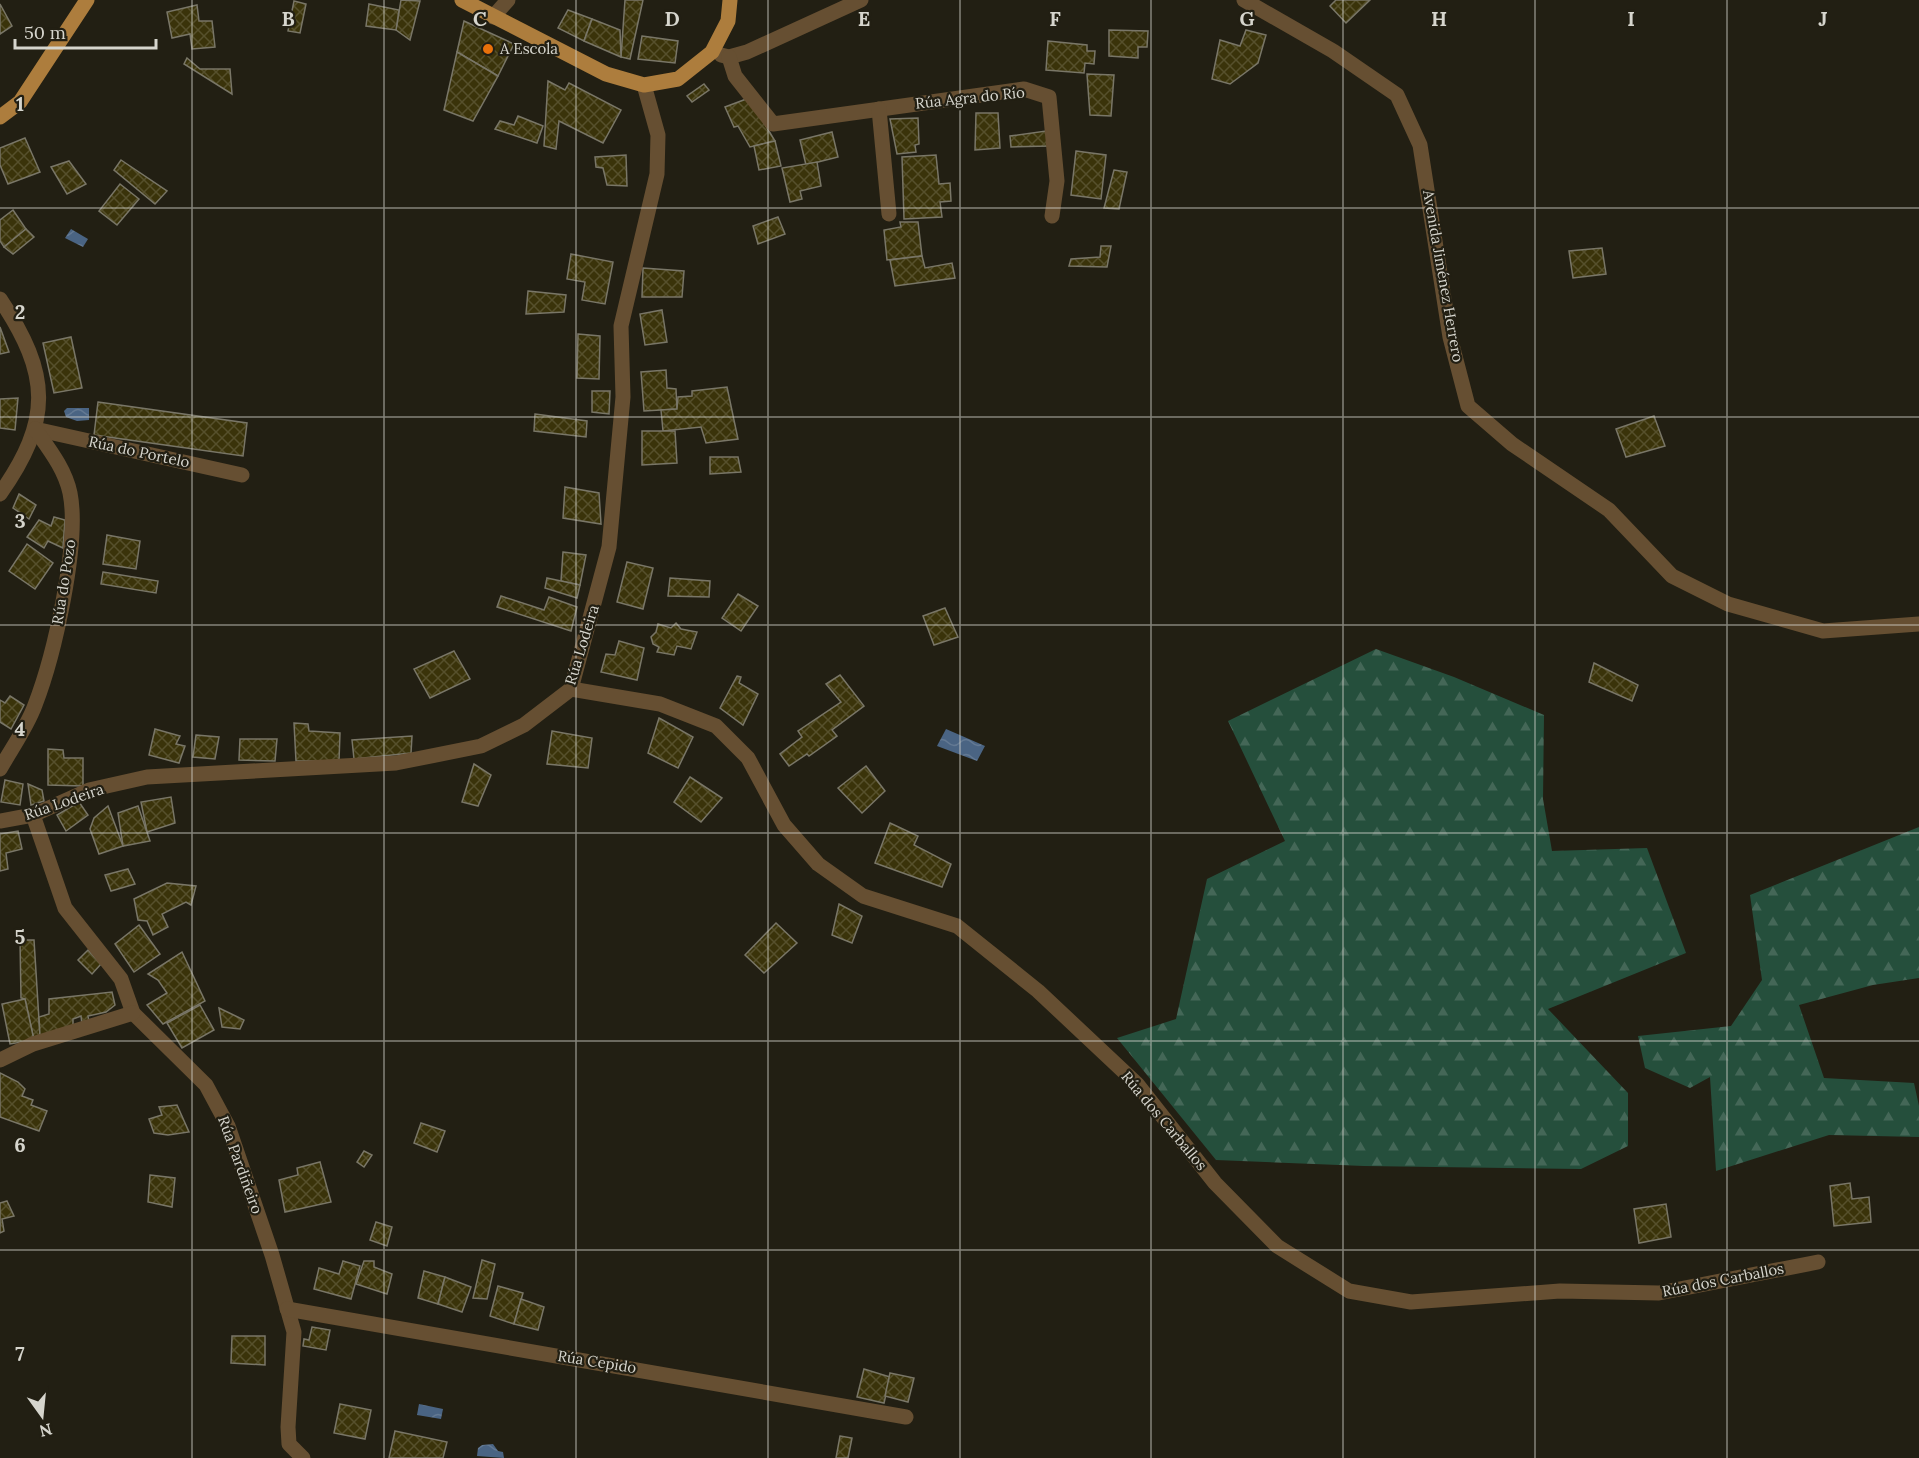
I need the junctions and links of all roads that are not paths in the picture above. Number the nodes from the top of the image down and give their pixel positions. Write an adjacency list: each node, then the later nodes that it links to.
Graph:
1 (87, 0): 12 (main road)
2 (462, 0): 7 (main road)
3 (508, 0): 7 (street)
4 (730, 0): 8 (main road)
5 (861, 0): 9 (street)
6 (1244, 0): 19 (street, Avenida Jiménez Herrero)
7 (493, 17): 10 (main road)
8 (712, 52): 9 (street); 10 (main road)
9 (729, 57): 11 (street, Rúa Agra do Río)
10 (644, 85): 20 (street, Rúa Lodeira)
11 (879, 109): 13 (street); 14 (street, Rúa Agra do Río)
12 (0, 117)
13 (889, 214)
14 (1052, 216)
15 (0, 300): 16 (street)
16 (35, 429): 17 (street, Rúa do Portelo); 18 (street); 21 (street, Rúa do Pozo)
17 (242, 475)
18 (0, 494)
19 (1919, 624)
20 (571, 689): 22 (street, Rúa Lodeira); 26 (street, Rúa dos Carballos)
21 (0, 769)
22 (33, 815): 23 (street, Rúa Lodeira); 24 (street, Rúa Pardiñeiro)
23 (0, 821)
24 (133, 1013): 25 (street); 27 (street, Rúa Pardiñeiro)
25 (0, 1060)
26 (1818, 1262)
27 (287, 1309): 28 (street, Rúa Cepido); 29 (street, Rúa Pardiñeiro)
28 (906, 1417)
29 (303, 1458)

